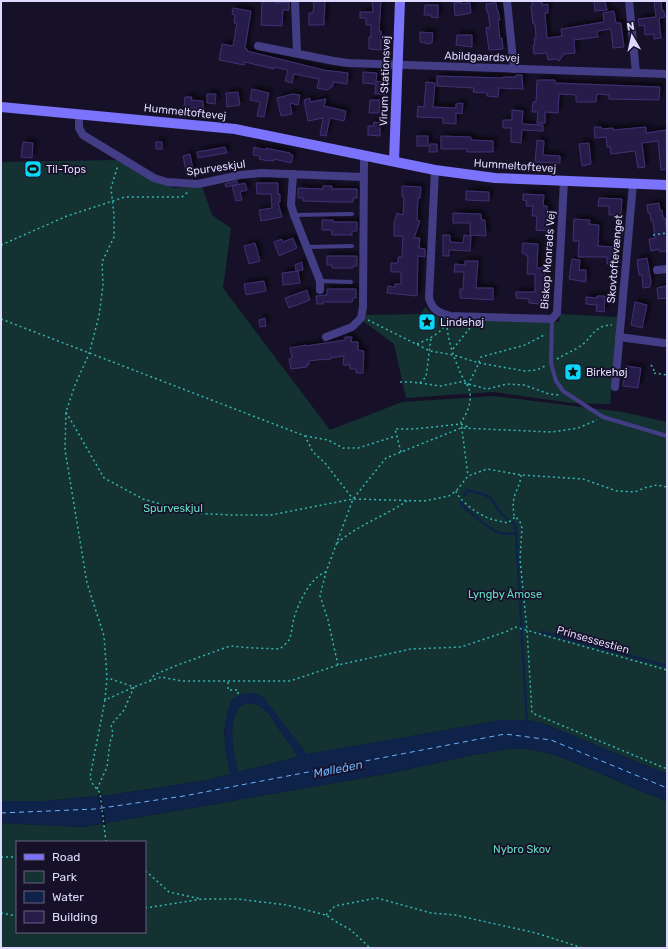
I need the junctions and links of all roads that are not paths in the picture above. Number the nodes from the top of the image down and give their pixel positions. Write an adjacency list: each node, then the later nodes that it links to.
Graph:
1 (295, 1): 6 (street)
2 (400, 1): 7 (street, Virum Stationsvej)
3 (507, 1): 8 (street)
4 (629, 1): 9 (street)
5 (258, 46): 6 (street, Abildgaardsvej)
6 (297, 53): 7 (street, Abildgaardsvej)
7 (398, 65): 8 (street, Abildgaardsvej); 14 (street, Virum Stationsvej)
8 (514, 69): 9 (street, Abildgaardsvej)
9 (636, 73): 10 (street, Abildgaardsvej)
10 (667, 74)
11 (1, 107): 12 (street, Hummeltoftevej)
12 (79, 114): 13 (street, Hummeltoftevej); 16 (street, Spurveskjul)
13 (364, 156): 14 (street, Hummeltoftevej); 17 (street)
14 (394, 161): 15 (street, Hummeltoftevej)
15 (435, 170): 18 (street, Hummeltoftevej); 30 (street, Biskop Monrads Vej)
16 (292, 174): 17 (street, Spurveskjul); 22 (street)
17 (363, 177): 31 (street)
18 (564, 181): 19 (street, Hummeltoftevej); 30 (street, Biskop Monrads Vej)
19 (633, 184): 20 (street, Hummeltoftevej); 32 (street, Skovtoftevænget)
20 (667, 185)
21 (352, 214): 22 (lane)
22 (294, 215): 24 (street)
23 (352, 246): 24 (lane)
24 (307, 247): 27 (street)
25 (667, 269): 26 (street)
26 (656, 270)
27 (320, 281): 28 (lane); 29 (street)
28 (351, 282)
29 (320, 290)
30 (552, 319): 35 (lane)
31 (326, 337)
32 (619, 337): 33 (street); 34 (street, Skovtoftevænget)
33 (664, 343)
34 (615, 387)
35 (667, 436)

